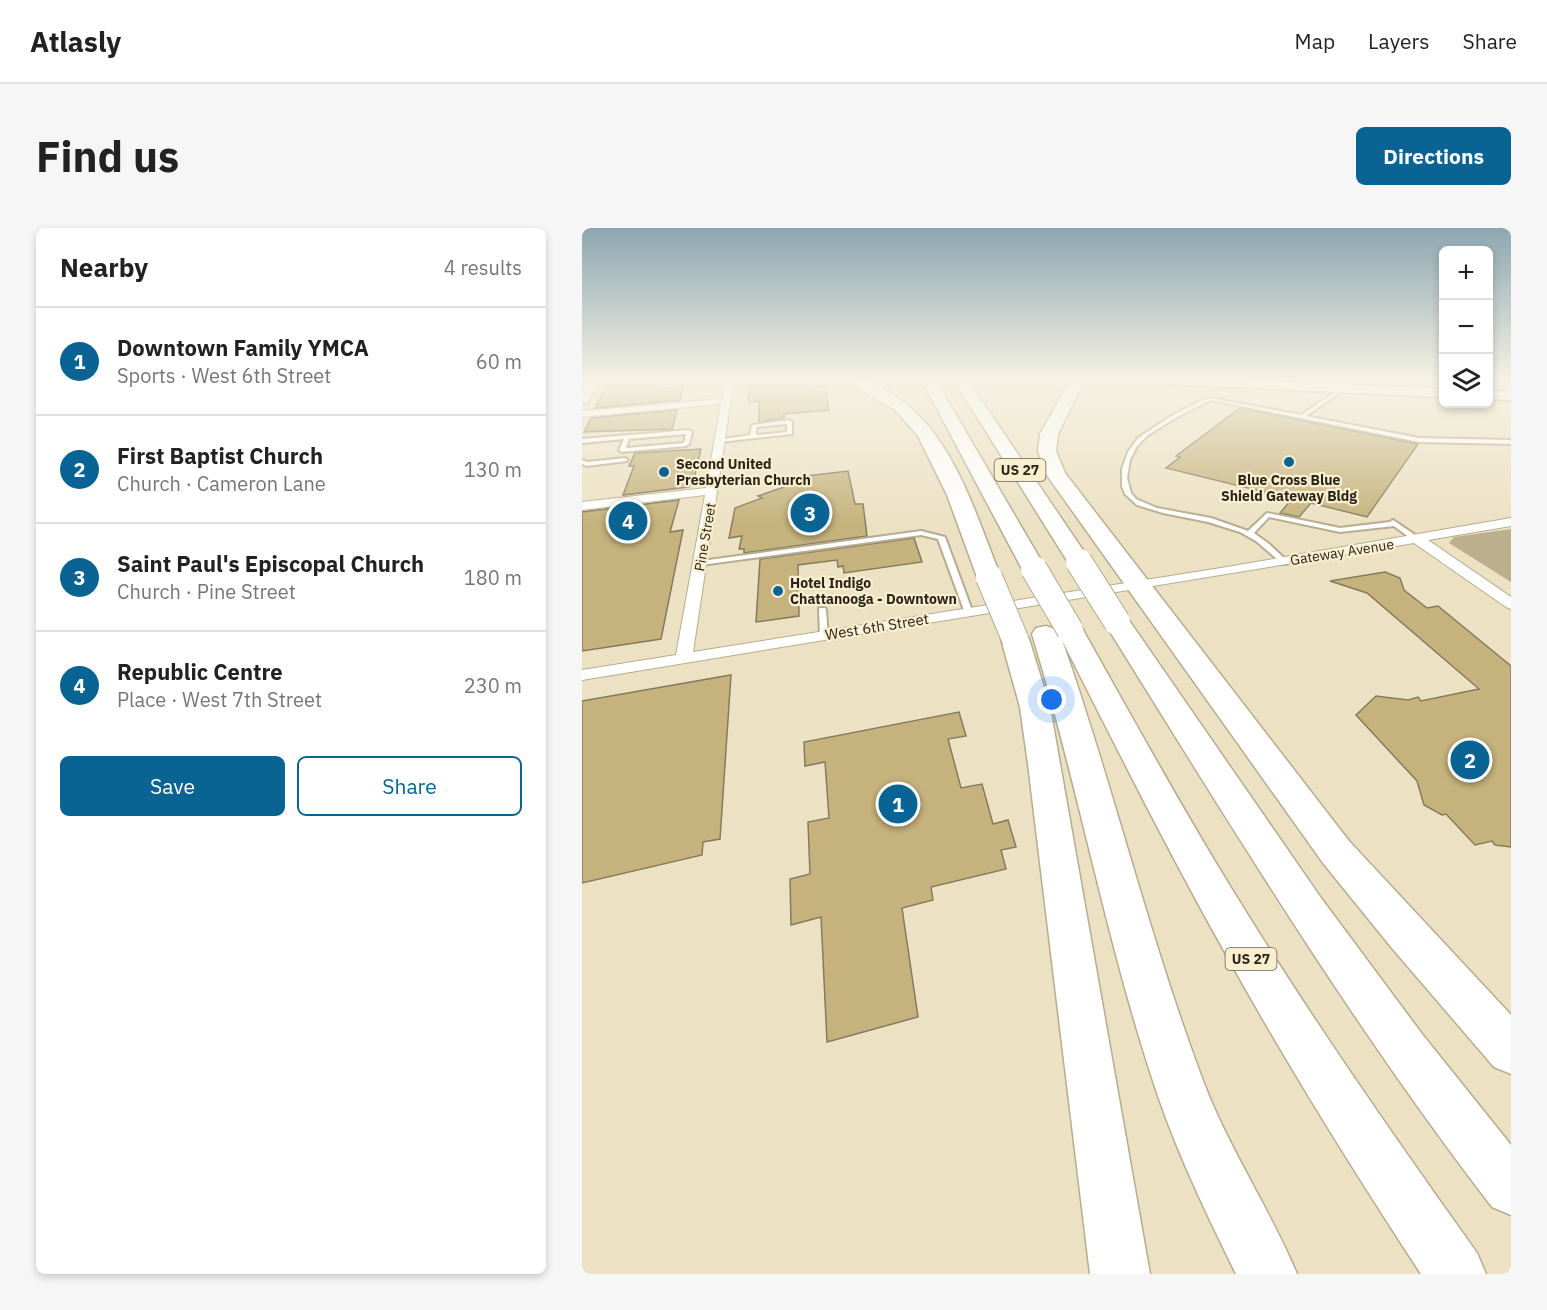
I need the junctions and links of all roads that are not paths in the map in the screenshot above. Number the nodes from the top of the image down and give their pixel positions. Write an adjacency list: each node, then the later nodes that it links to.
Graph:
1 (722, 428): 12 (street, Pine Street)
2 (754, 428): 10 (lane)
3 (790, 428): 10 (lane)
4 (921, 428): 28 (highway, bridge)
5 (955, 428): 28 (highway, US 27)
6 (992, 428): 33 (highway, US 27, bridge)
7 (1052, 428): 24 (highway)
8 (1158, 428): 20 (lane)
9 (1365, 428): 13 (lane)
10 (753, 435): 12 (lane)
11 (627, 438): 11 (lane); 14 (lane)
12 (721, 438): 17 (street, Pine Street)
13 (1511, 442)
14 (585, 443)
15 (625, 460): 16 (lane)
16 (582, 462)
17 (713, 491): 18 (street); 23 (street, Pine Street)
18 (582, 506)
19 (1511, 522): 21 (street, Gateway Avenue)
20 (1249, 534): 21 (lane); 22 (lane)
21 (1417, 539): 22 (street, Gateway Avenue); 25 (street)
22 (1282, 561): 24 (street, Gateway Avenue)
23 (701, 563): 27 (lane); 30 (street, Pine Street)
24 (1156, 582): 27 (street, West 6th Street); 32 (highway)
25 (1511, 604)
26 (822, 610): 29 (lane)
27 (969, 613): 29 (street, West 6th Street)
28 (1043, 634): 34 (highway); 35 (highway); 36 (highway, US 27)
29 (824, 636): 30 (street, West 6th Street)
30 (684, 659): 31 (street, West 6th Street)
31 (582, 675)
32 (1511, 1050)
33 (1511, 1188)
34 (1120, 1274)
35 (1267, 1274)
36 (1456, 1274)

